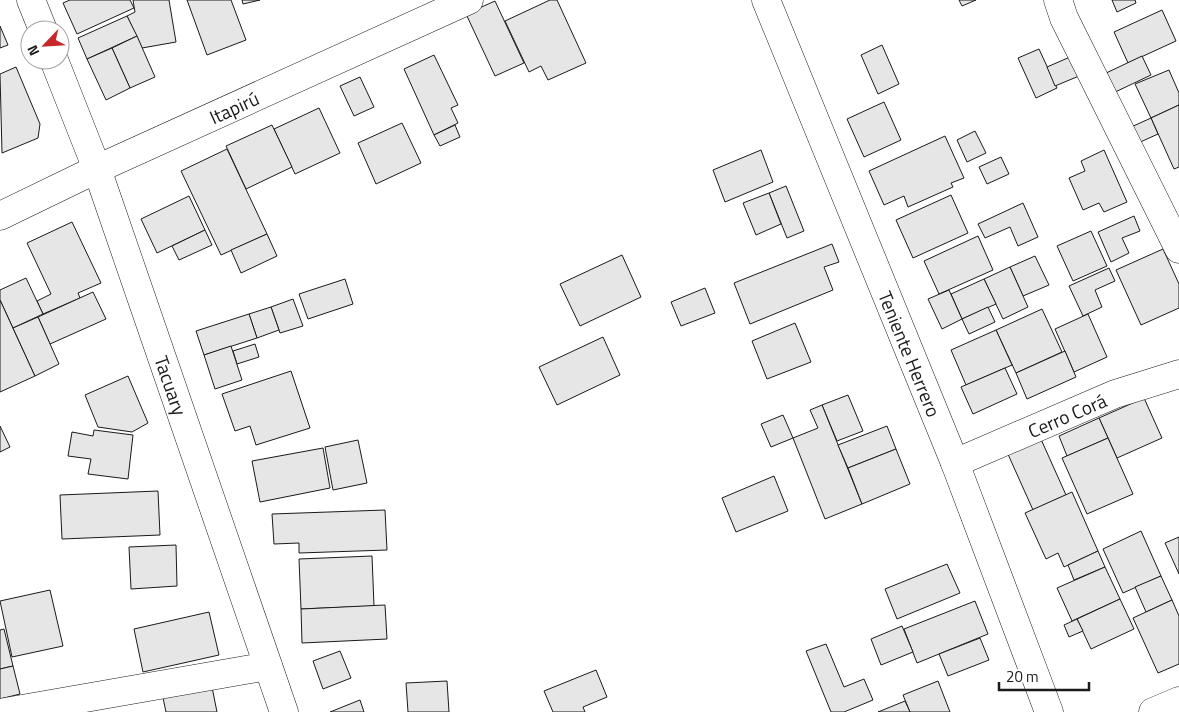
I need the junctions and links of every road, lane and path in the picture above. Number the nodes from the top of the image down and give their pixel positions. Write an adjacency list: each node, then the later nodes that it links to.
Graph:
1 (31, 0): 5 (street)
2 (469, 0): 7 (street, Itapirú)
3 (766, 0): 11 (street, Teniente Herrero)
4 (1058, 0): 9 (street)
5 (38, 20)
6 (58, 70): 7 (street, Tacuary)
7 (97, 169): 8 (street, Itapirú); 12 (street, Tacuary)
8 (0, 216)
9 (1179, 249)
10 (1179, 374): 11 (street, Cerro Corá)
11 (955, 463): 16 (street, Teniente Herrero)
12 (268, 666): 14 (street); 15 (street, Tacuary)
13 (1179, 701): 17 (street)
14 (6, 712)
15 (284, 712)
16 (1049, 712)
17 (1153, 712)

